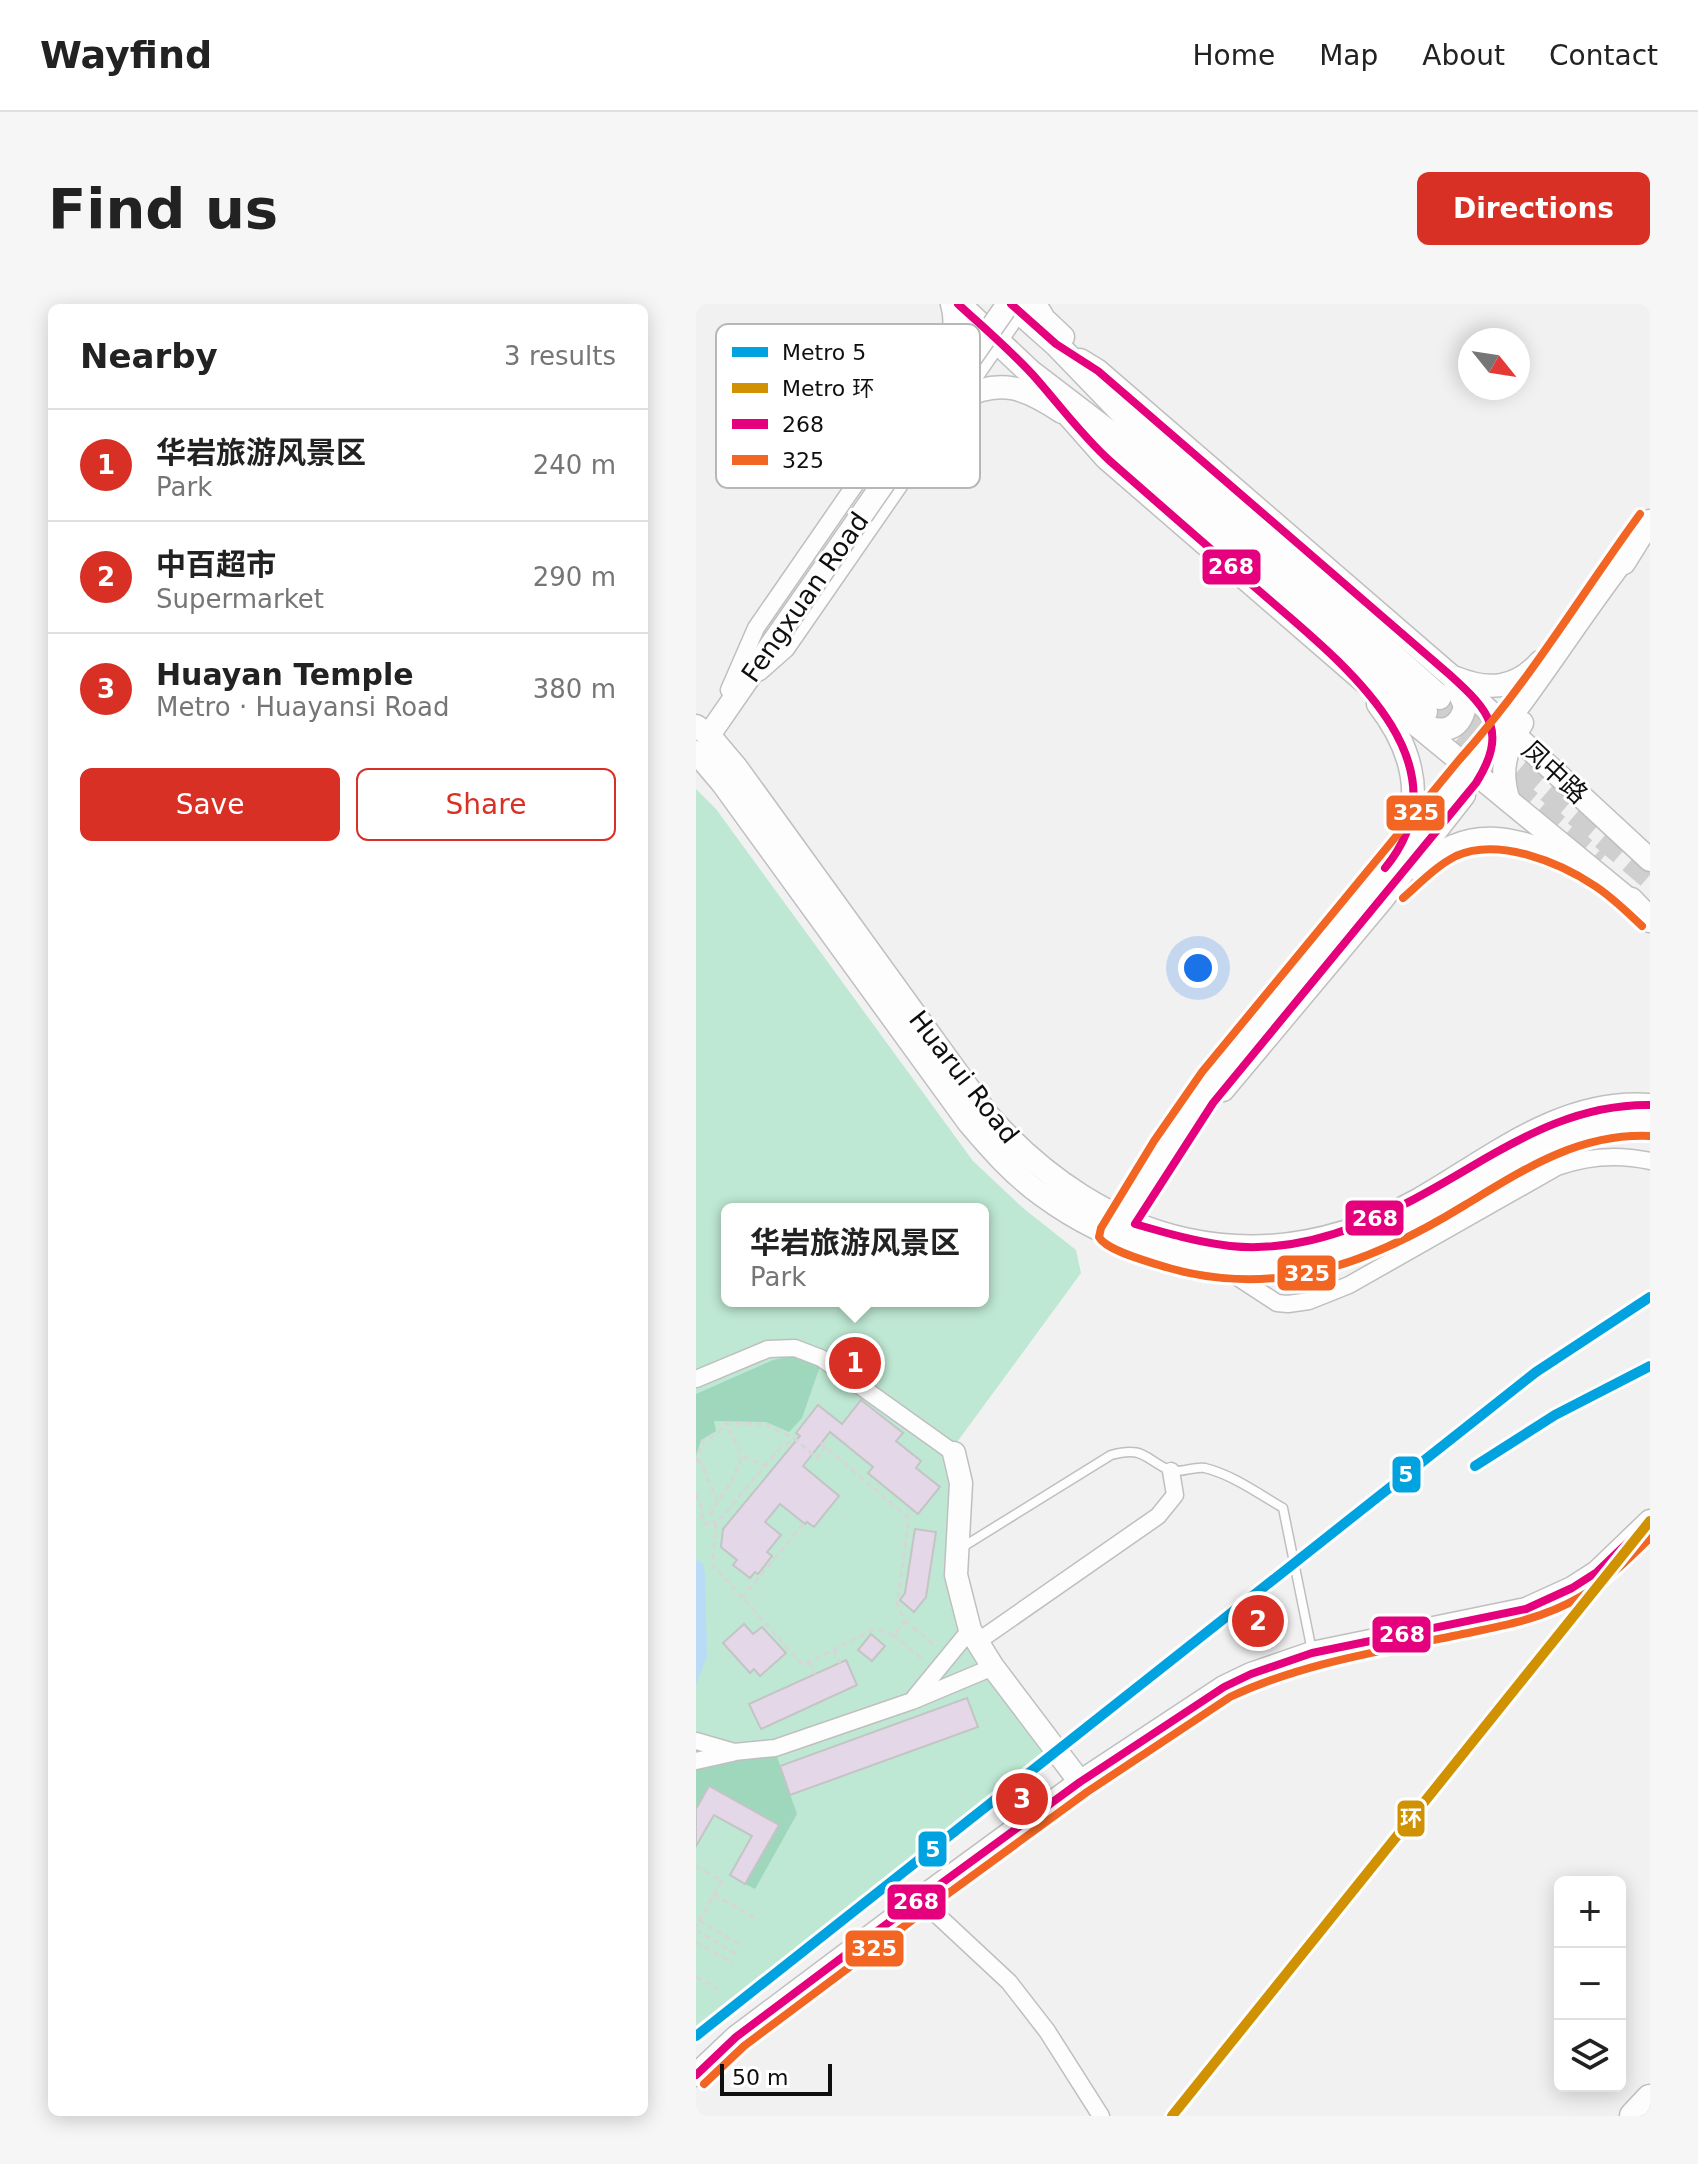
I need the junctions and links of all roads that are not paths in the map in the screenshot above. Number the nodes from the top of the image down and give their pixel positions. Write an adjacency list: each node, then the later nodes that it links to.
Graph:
1 (995, 304): 5 (street, Fengxuan Road)
2 (1020, 305): 6 (street, Fengxuan Road); 7 (main road); 8 (street, Fengxuan Road, bridge); 10 (street)
3 (966, 307): 4 (main road); 6 (main road)
4 (956, 324)
5 (980, 326)
6 (998, 342): 9 (street, Fengxuan Road); 11 (main road)
7 (1056, 344): 10 (street, 凤中路); 25 (main road)
8 (980, 358)
9 (980, 369)
10 (1098, 371): 25 (street, 凤中路)
11 (1030, 372): 13 (street, 凤中路); 25 (main road)
12 (980, 390): 13 (street)
13 (1070, 417): 22 (street, 凤中路)
14 (853, 488): 24 (street, Fengxuan Road)
15 (872, 488): 21 (street, Fengxuan Road)
16 (883, 488): 21 (street, Fengxuan Road, bridge)
17 (898, 488): 24 (street, Fengxuan Road)
18 (1650, 521): 19 (street)
19 (1630, 551): 20 (street); 26 (street)
20 (1592, 600): 25 (street); 26 (street)
21 (771, 638): 24 (street, Fengxuan Road)
22 (1349, 669): 23 (street, 凤中路); 30 (street)
23 (1374, 690): 25 (street); 28 (street, 凤中路)
24 (734, 691): 27 (street, Fengxuan Road)
25 (1438, 695): 26 (street, 凤中路)
26 (1505, 733): 28 (street); 29 (street); 31 (street, 凤中路)
27 (700, 736): 39 (street, Huarui Road)
28 (1473, 772): 29 (street, 凤中路); 30 (street); 34 (street)
29 (1509, 801): 32 (street, 凤中路)
30 (1399, 851): 39 (street)
31 (1650, 860)
32 (1593, 870): 33 (street, 凤中路); 34 (street)
33 (1631, 900): 35 (main road)
34 (1381, 901): 39 (street)
35 (1650, 919)
36 (1650, 1105): 39 (street, Huarui Road)
37 (1650, 1124): 40 (street, Huarui Road)
38 (1650, 1161): 40 (street)
39 (1123, 1229): 40 (street, Huarui Road)
40 (1222, 1267)
41 (696, 1379): 42 (street)
42 (954, 1453): 46 (street)
43 (1171, 1471): 46 (lane); 47 (street); 48 (lane)
44 (1650, 1503): 48 (street)
45 (1650, 1521): 48 (street)
46 (957, 1551): 47 (street)
47 (973, 1636): 49 (street); 50 (street)
48 (1311, 1648): 54 (street)
49 (993, 1667): 50 (street); 54 (street)
50 (912, 1701): 52 (street)
51 (696, 1741): 52 (street)
52 (734, 1752): 53 (street)
53 (696, 1761)
54 (1077, 1778): 55 (street); 56 (street)
55 (920, 1899): 57 (street); 59 (street)
56 (696, 2056)
57 (696, 2075)
58 (1650, 2099): 60 (highway)
59 (1101, 2116)
60 (1634, 2116)

